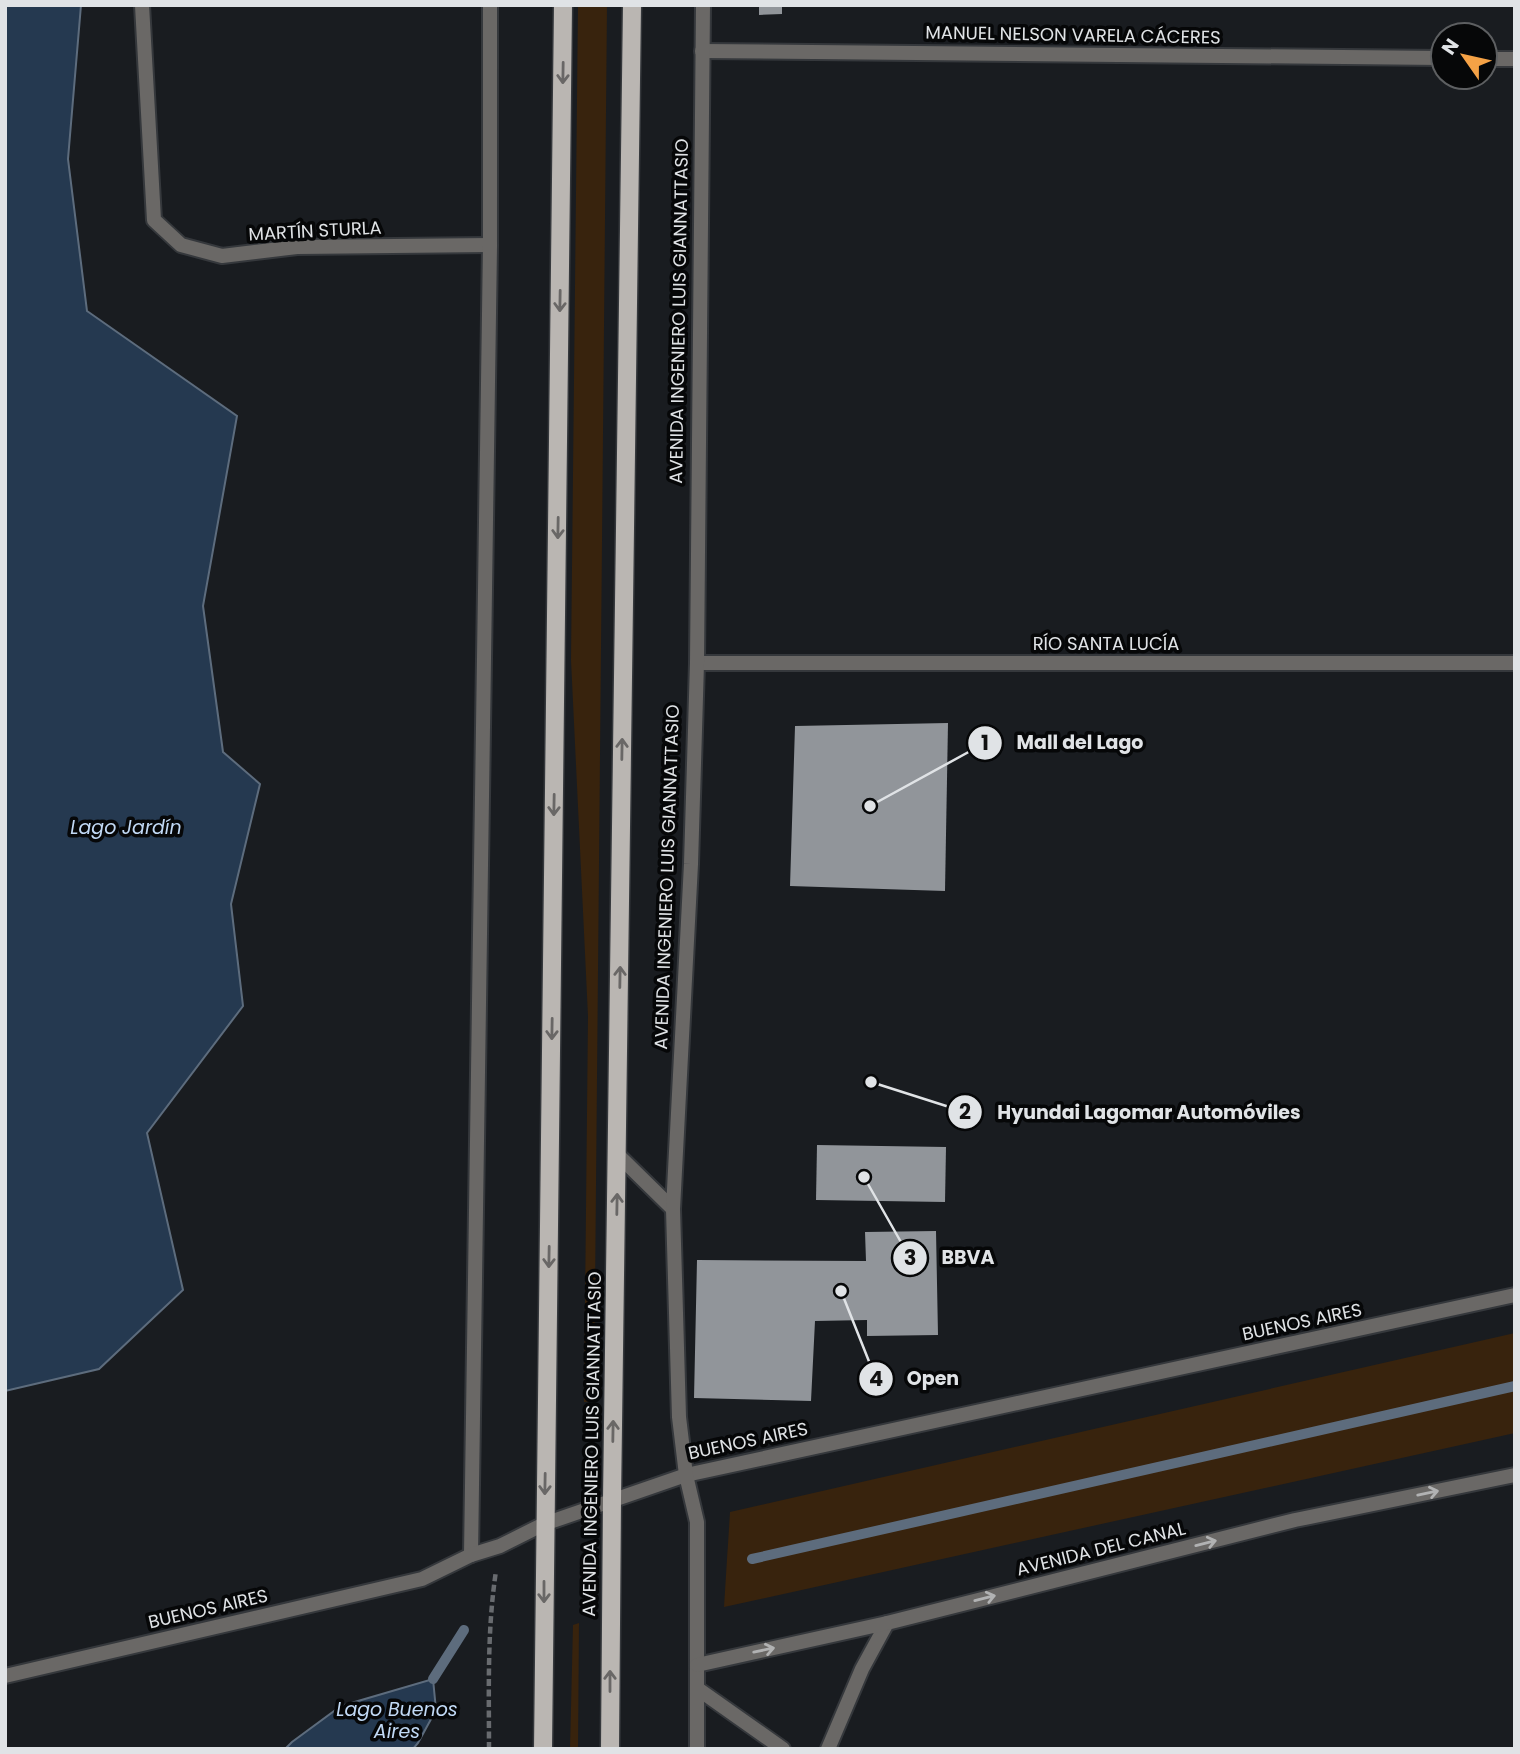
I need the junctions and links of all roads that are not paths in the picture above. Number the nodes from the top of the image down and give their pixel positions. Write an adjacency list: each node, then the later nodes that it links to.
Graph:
1 (142, 5): 8 (street, MARTÍN STURLA)
2 (490, 5): 8 (street)
3 (563, 5): 17 (main road, one-way to 17)
4 (632, 5): 11 (main road, AVENIDA INGENIERO LUIS GIANNATTASIO, one-way to 4)
5 (703, 5): 6 (street, AVENIDA INGENIERO LUIS GIANNATTASIO)
6 (702, 51): 7 (street, MANUEL NELSON VARELA CÁCERES); 9 (street, AVENIDA INGENIERO LUIS GIANNATTASIO)
7 (1429, 58)
8 (490, 245): 18 (street)
9 (696, 663): 10 (street, RÍO SANTA LUCÍA); 12 (street, AVENIDA INGENIERO LUIS GIANNATTASIO)
10 (1515, 663)
11 (618, 1155): 12 (street); 16 (main road, AVENIDA INGENIERO LUIS GIANNATTASIO, one-way to 11)
12 (673, 1209): 14 (street, AVENIDA INGENIERO LUIS GIANNATTASIO)
13 (1515, 1296): 14 (street, BUENOS AIRES)
14 (686, 1475): 16 (street, BUENOS AIRES); 20 (street, AVENIDA INGENIERO LUIS GIANNATTASIO)
15 (1515, 1475): 19 (street, AVENIDA DEL CANAL, one-way to 15)
16 (612, 1500): 17 (street, BUENOS AIRES); 24 (main road, AVENIDA INGENIERO LUIS GIANNATTASIO, one-way to 16)
17 (544, 1524): 18 (street, BUENOS AIRES); 23 (main road, one-way to 23)
18 (471, 1555): 21 (street, BUENOS AIRES)
19 (887, 1623): 20 (street, AVENIDA DEL CANAL, one-way to 19); 27 (street)
20 (697, 1665): 22 (street, AVENIDA INGENIERO LUIS GIANNATTASIO)
21 (5, 1676)
22 (698, 1689): 25 (street, AVENIDA INGENIERO LUIS GIANNATTASIO); 26 (street)
23 (543, 1749)
24 (610, 1749)
25 (697, 1749)
26 (783, 1749)
27 (828, 1749)

